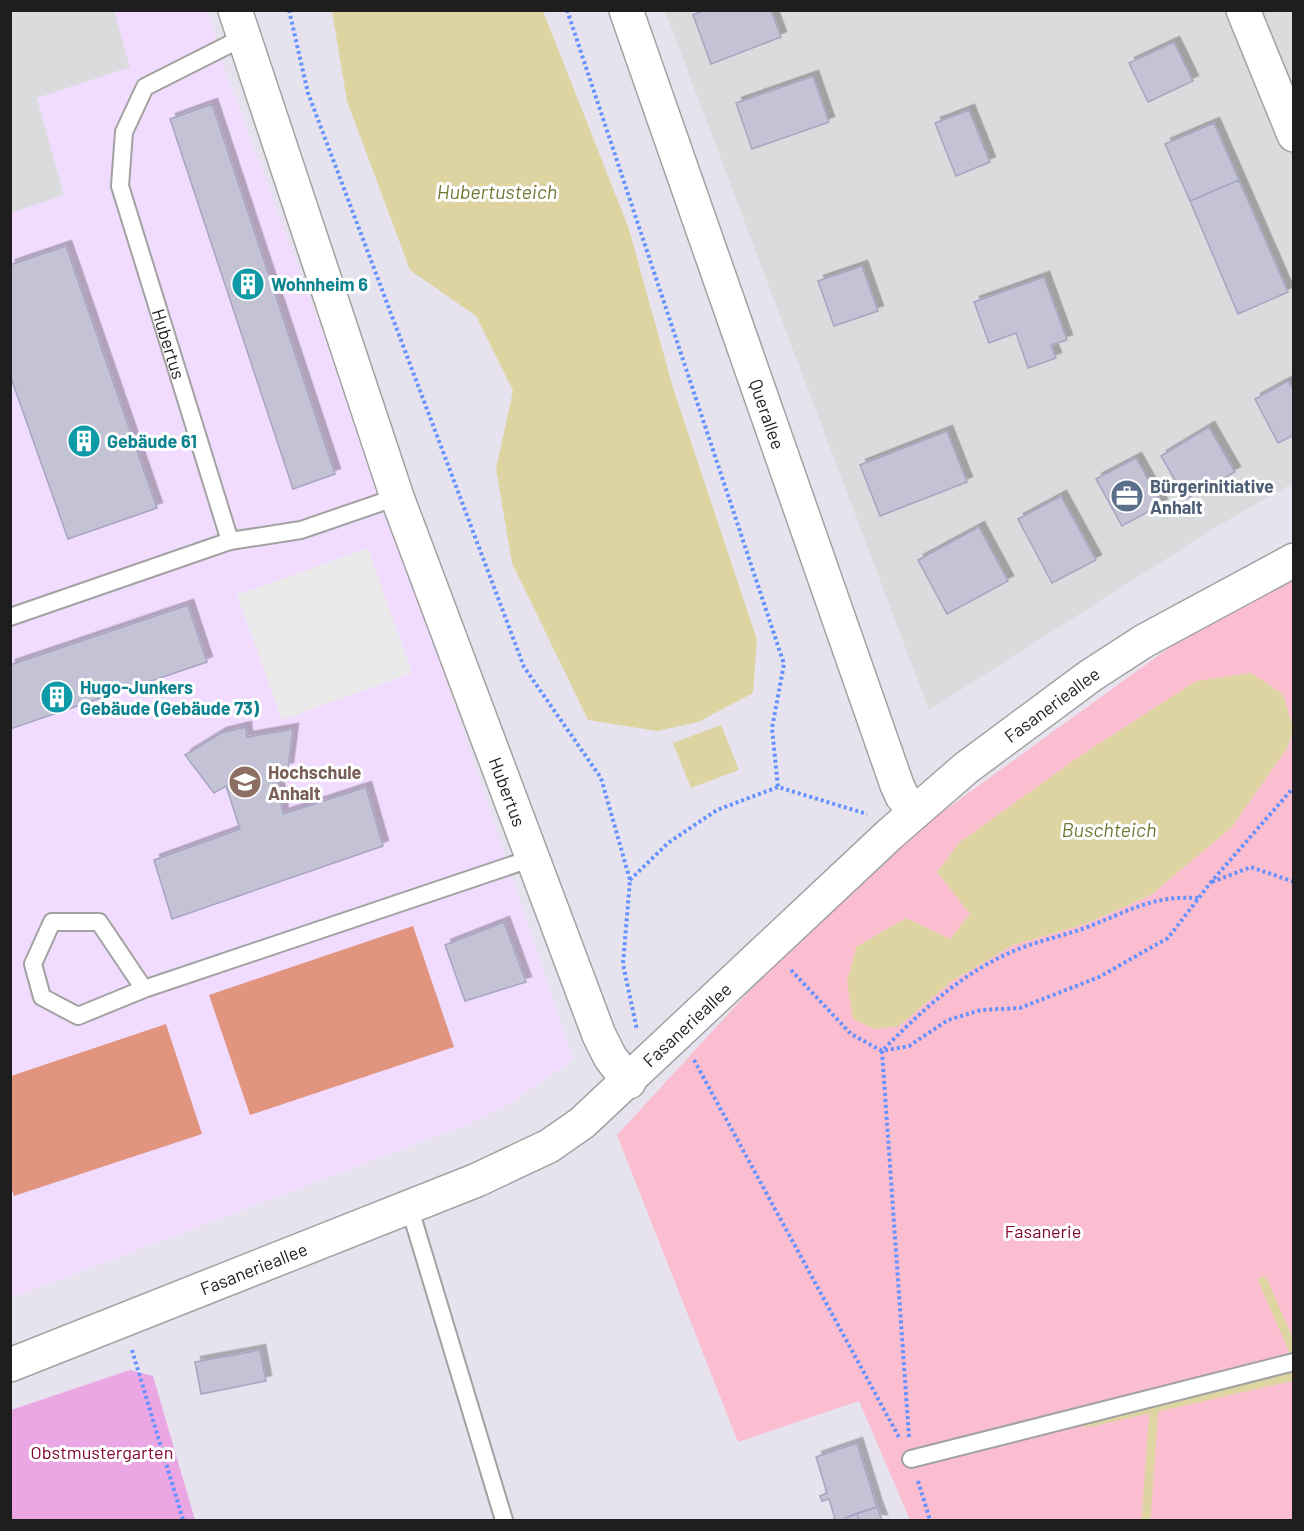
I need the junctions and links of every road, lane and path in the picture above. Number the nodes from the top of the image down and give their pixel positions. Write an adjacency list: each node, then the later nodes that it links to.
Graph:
1 (289, 10): 16 (path)
2 (567, 10): 11 (path)
3 (626, 10): 13 (street, Querallee)
4 (1243, 10): 6 (street)
5 (239, 24): 7 (street, Hubertus); 8 (lane, Hubertus)
6 (1293, 135)
7 (398, 497): 8 (lane); 15 (street, Hubertus)
8 (230, 541): 10 (lane)
9 (1293, 560): 13 (street, Fasanerieallee)
10 (10, 617)
11 (778, 787): 14 (path); 16 (path)
12 (1293, 788): 17 (path)
13 (915, 812): 20 (street, Fasanerieallee)
14 (859, 822)
15 (533, 858): 21 (lane); 25 (street, Hubertus)
16 (630, 880): 22 (path)
17 (1211, 882): 18 (path); 19 (path)
18 (1293, 882)
19 (1199, 898): 24 (path); 24 (path)
20 (770, 947): 23 (street, Fasanerieallee); 24 (path)
21 (144, 989): 21 (lane)
22 (646, 1026)
23 (680, 1033): 25 (street, Fasanerieallee); 30 (path)
24 (882, 1051): 30 (path)
25 (629, 1082): 26 (street, Fasanerieallee)
26 (409, 1206): 27 (street, Fasanerieallee); 32 (lane)
27 (123, 1321): 29 (street, Fasanerieallee); 31 (path)
28 (1289, 1363): 30 (lane)
29 (10, 1365)
30 (911, 1459): 33 (path)
31 (183, 1521)
32 (504, 1521)
33 (930, 1521)

